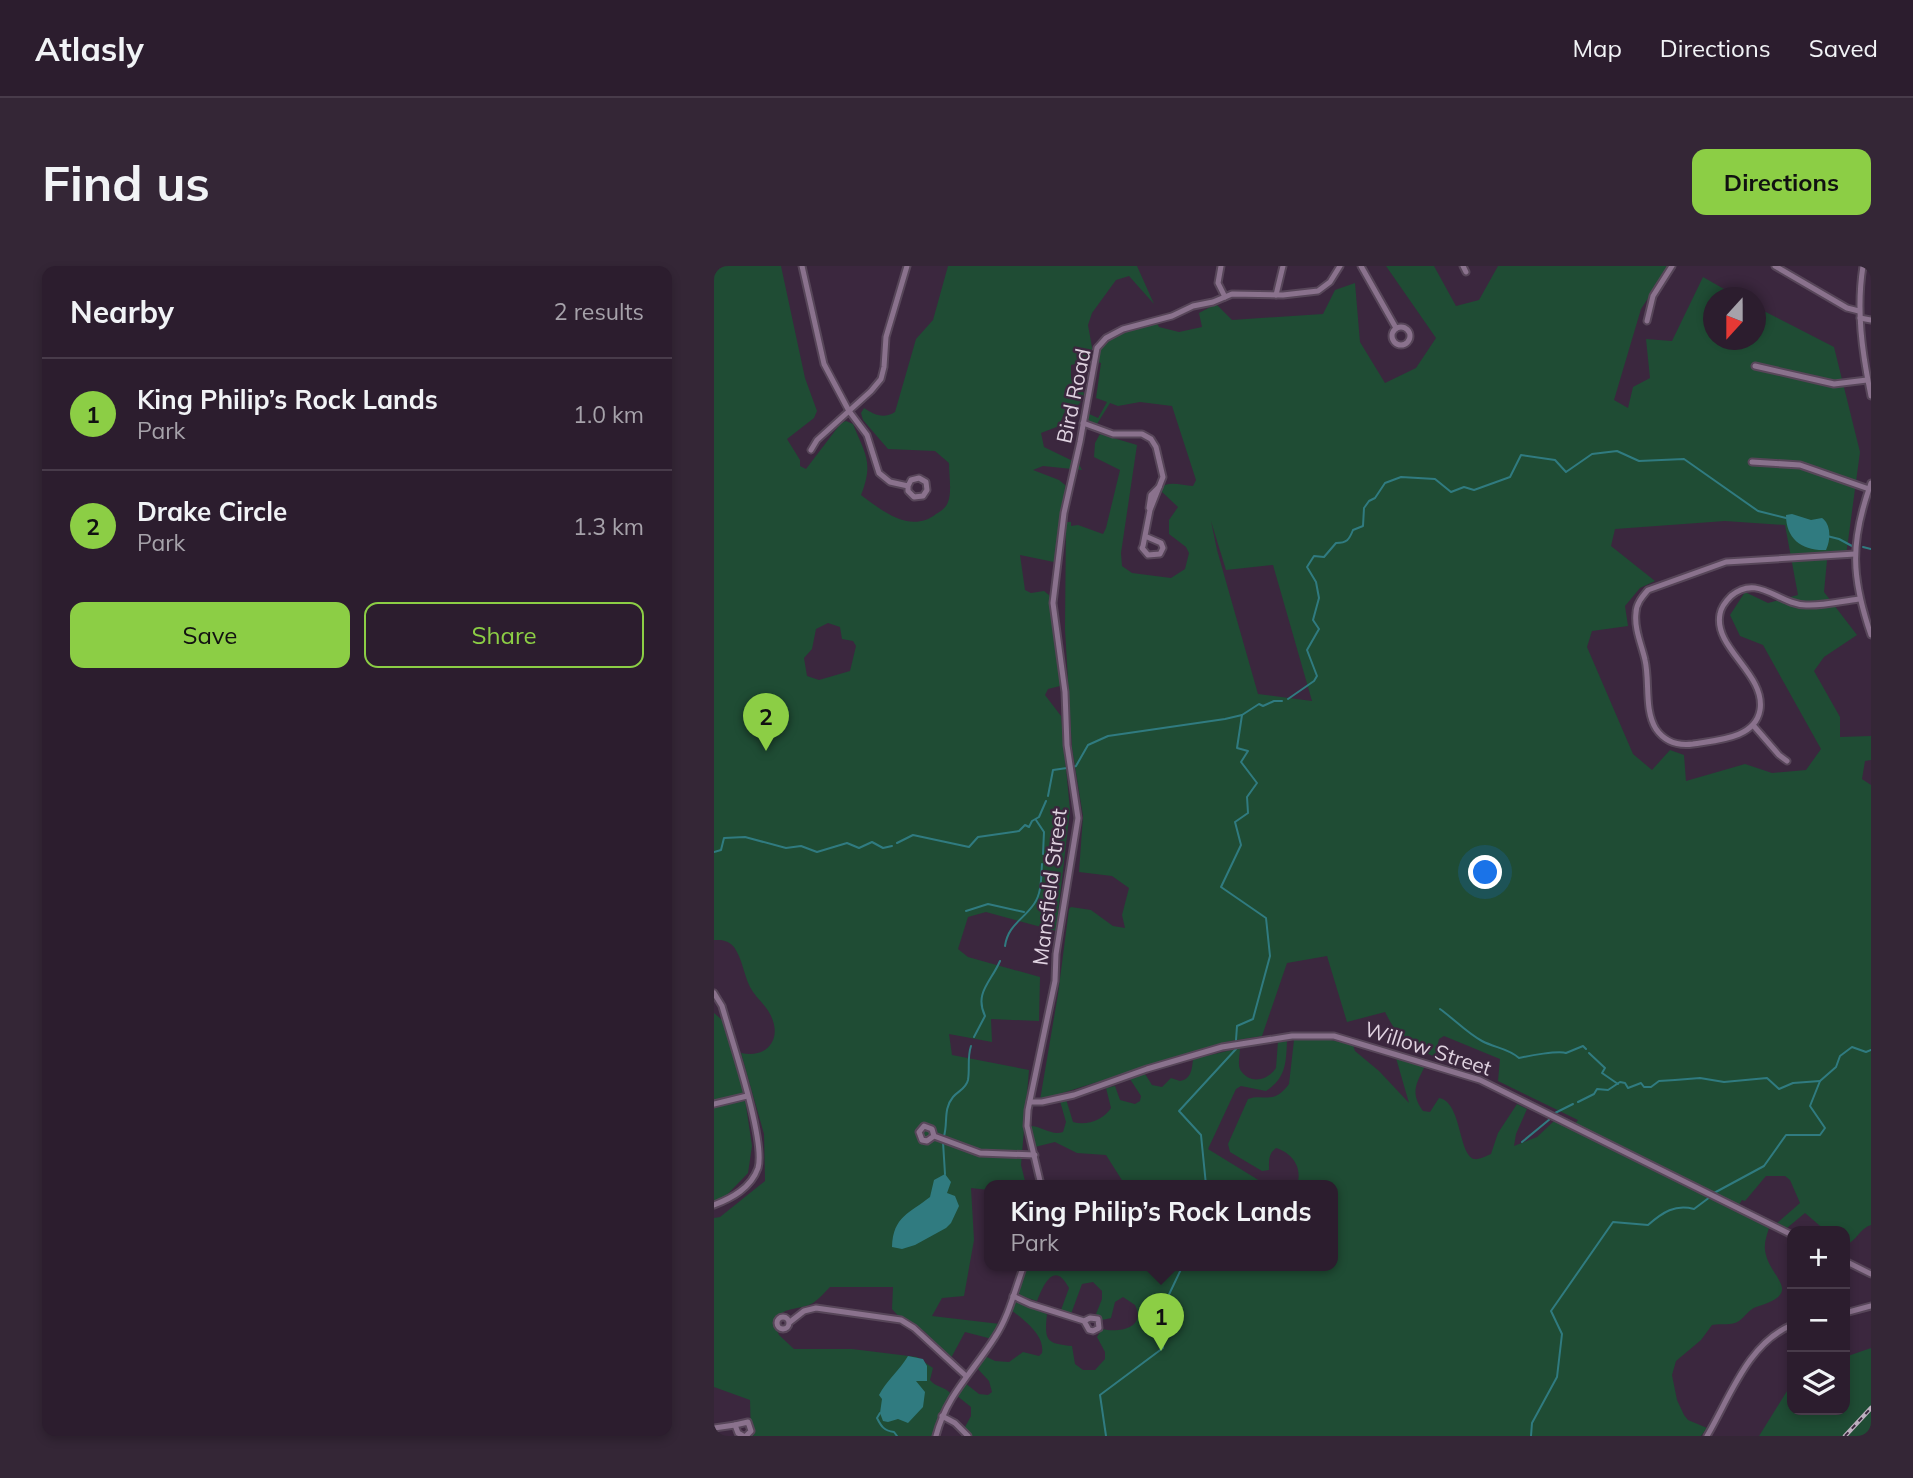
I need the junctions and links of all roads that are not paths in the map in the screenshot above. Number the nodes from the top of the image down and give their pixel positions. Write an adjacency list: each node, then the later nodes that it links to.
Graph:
1 (802, 266): 19 (street)
2 (907, 266): 19 (street)
3 (1221, 266): 11 (street)
4 (1283, 266): 10 (street)
5 (1340, 266): 10 (street, Bird Road)
6 (1362, 266): 15 (street)
7 (1672, 266): 14 (street)
8 (1775, 266): 12 (street)
9 (1863, 266): 12 (street)
10 (1276, 295): 11 (street, Bird Road)
11 (1225, 297): 20 (street, Bird Road)
12 (1859, 315): 13 (street); 17 (street)
13 (1871, 320)
14 (1647, 321)
15 (1396, 328)
16 (1755, 366): 17 (street)
17 (1867, 380): 18 (street)
18 (1871, 396)
19 (849, 411): 21 (street); 23 (street)
20 (1083, 423): 25 (street); 27 (street, Bird Road)
21 (811, 450)
22 (1752, 462): 24 (street)
23 (908, 486)
24 (1870, 486): 26 (street)
25 (1145, 536)
26 (1855, 554): 28 (street); 30 (street)
27 (1054, 589): 34 (street, Mansfield Street)
28 (1859, 599): 29 (street); 30 (street)
29 (1871, 635)
30 (1753, 725): 31 (street)
31 (1787, 761)
32 (714, 993): 33 (street)
33 (747, 1096): 35 (street); 39 (street)
34 (1030, 1102): 37 (street, Mansfield Street); 40 (street, Willow Street)
35 (714, 1104)
36 (934, 1136): 37 (street)
37 (1035, 1155): 38 (street, Mansfield Street)
38 (1040, 1180)
39 (714, 1205)
40 (1787, 1233)
41 (1850, 1264): 43 (street)
42 (1022, 1271): 44 (street)
43 (1871, 1274)
44 (1013, 1296): 47 (street); 50 (street)
45 (1871, 1306): 46 (street)
46 (1850, 1312)
47 (1084, 1321)
48 (790, 1322): 50 (street)
49 (1787, 1328): 57 (street)
50 (966, 1376): 51 (street)
51 (942, 1416): 55 (street); 56 (street)
52 (735, 1425): 53 (street); 54 (street); 54 (street)
53 (714, 1428)
54 (744, 1436)
55 (936, 1436)
56 (968, 1436)
57 (1707, 1436)

